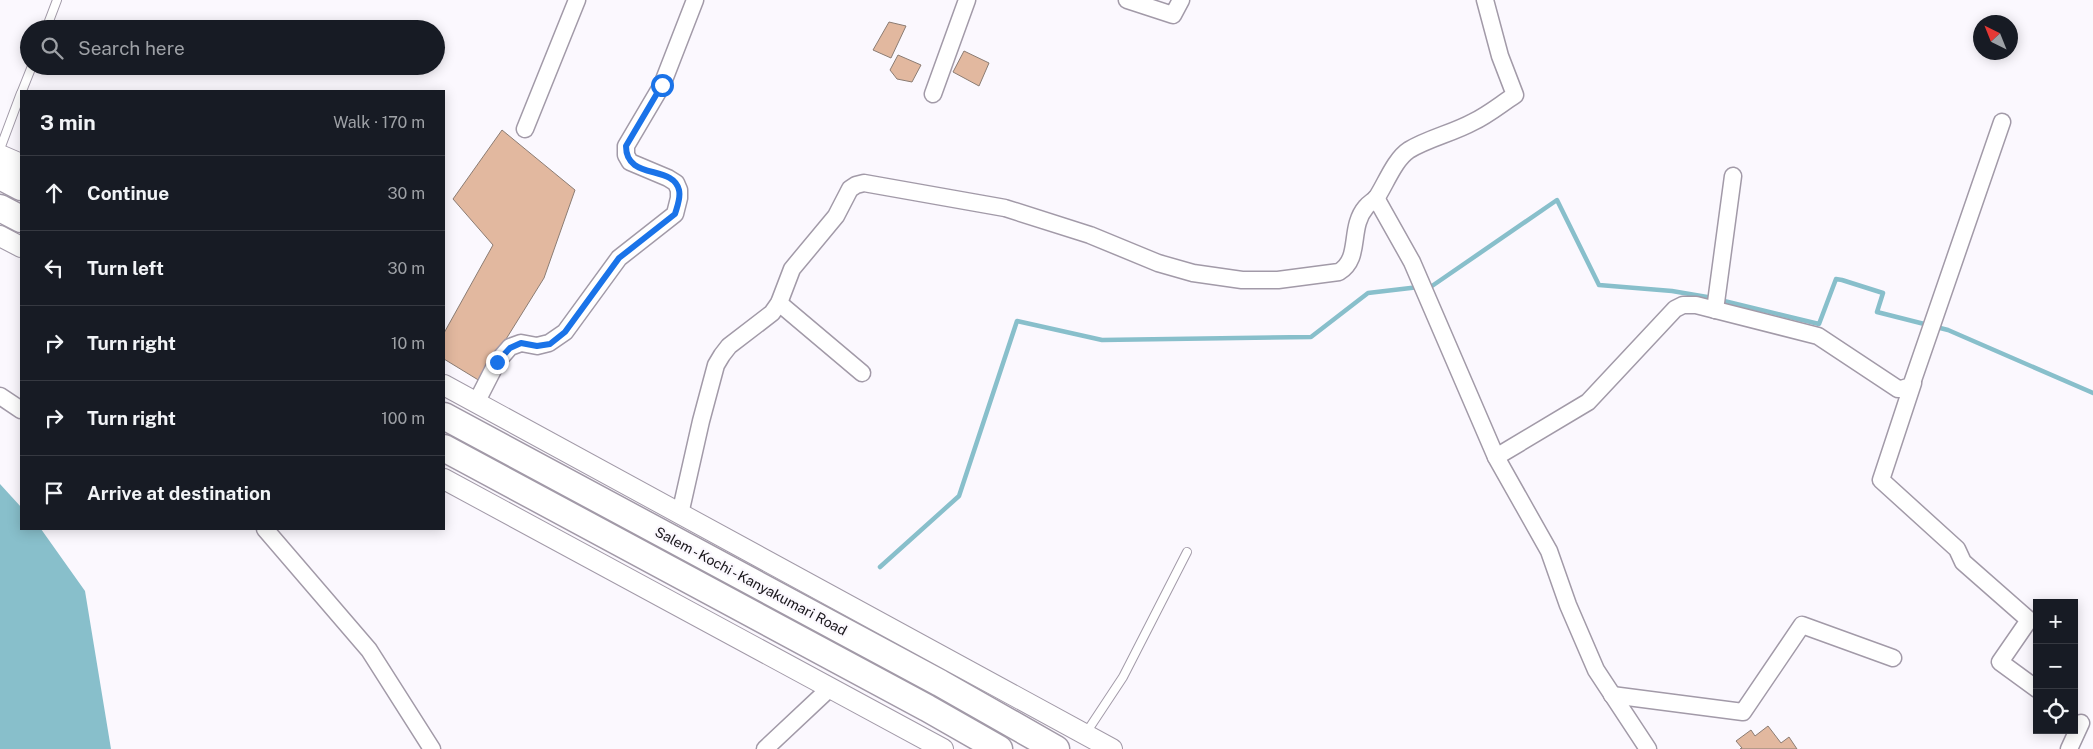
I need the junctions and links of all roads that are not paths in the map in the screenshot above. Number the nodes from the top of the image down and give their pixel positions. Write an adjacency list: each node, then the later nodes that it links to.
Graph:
1 (57, 0): 8 (lane)
2 (577, 0): 14 (street)
3 (694, 0): 32 (street)
4 (967, 0): 11 (street)
5 (1127, 0): 6 (street)
6 (1181, 0)
7 (1485, 0): 21 (street)
8 (49, 20)
9 (29, 75): 10 (lane)
10 (23, 90)
11 (933, 94)
12 (20, 97): 15 (lane)
13 (2002, 122): 29 (street)
14 (525, 129)
15 (0, 149)
16 (0, 155): 17 (street)
17 (20, 164)
18 (0, 176): 20 (highway)
19 (1733, 176): 27 (street)
20 (20, 186)
21 (1376, 198): 26 (street); 36 (street)
22 (0, 208): 23 (highway)
23 (20, 218)
24 (0, 236): 25 (street)
25 (20, 246)
26 (779, 303): 28 (street); 38 (street)
27 (1715, 310): 29 (street); 36 (street)
28 (862, 373)
29 (1913, 383): 42 (street)
30 (445, 386): 32 (street)
31 (0, 396): 33 (street)
32 (476, 403): 38 (street)
33 (20, 409)
34 (445, 417): 51 (highway, Salem - Kochi - Kanyakumari Road)
35 (445, 449): 50 (highway, Salem - Kochi - Kanyakumari Road)
36 (1496, 457): 44 (street)
37 (445, 480): 43 (street)
38 (680, 514): 46 (street)
39 (266, 530): 47 (street)
40 (1187, 552): 46 (lane)
41 (1893, 658): 44 (street)
42 (2033, 686)
43 (830, 688): 48 (street); 49 (street)
44 (1612, 695): 53 (street)
45 (2083, 724): 54 (street)
46 (1085, 734): 52 (street)
47 (432, 749)
48 (765, 749)
49 (943, 749)
50 (998, 749)
51 (1056, 749)
52 (1112, 749)
53 (1648, 749)
54 (2069, 749)

